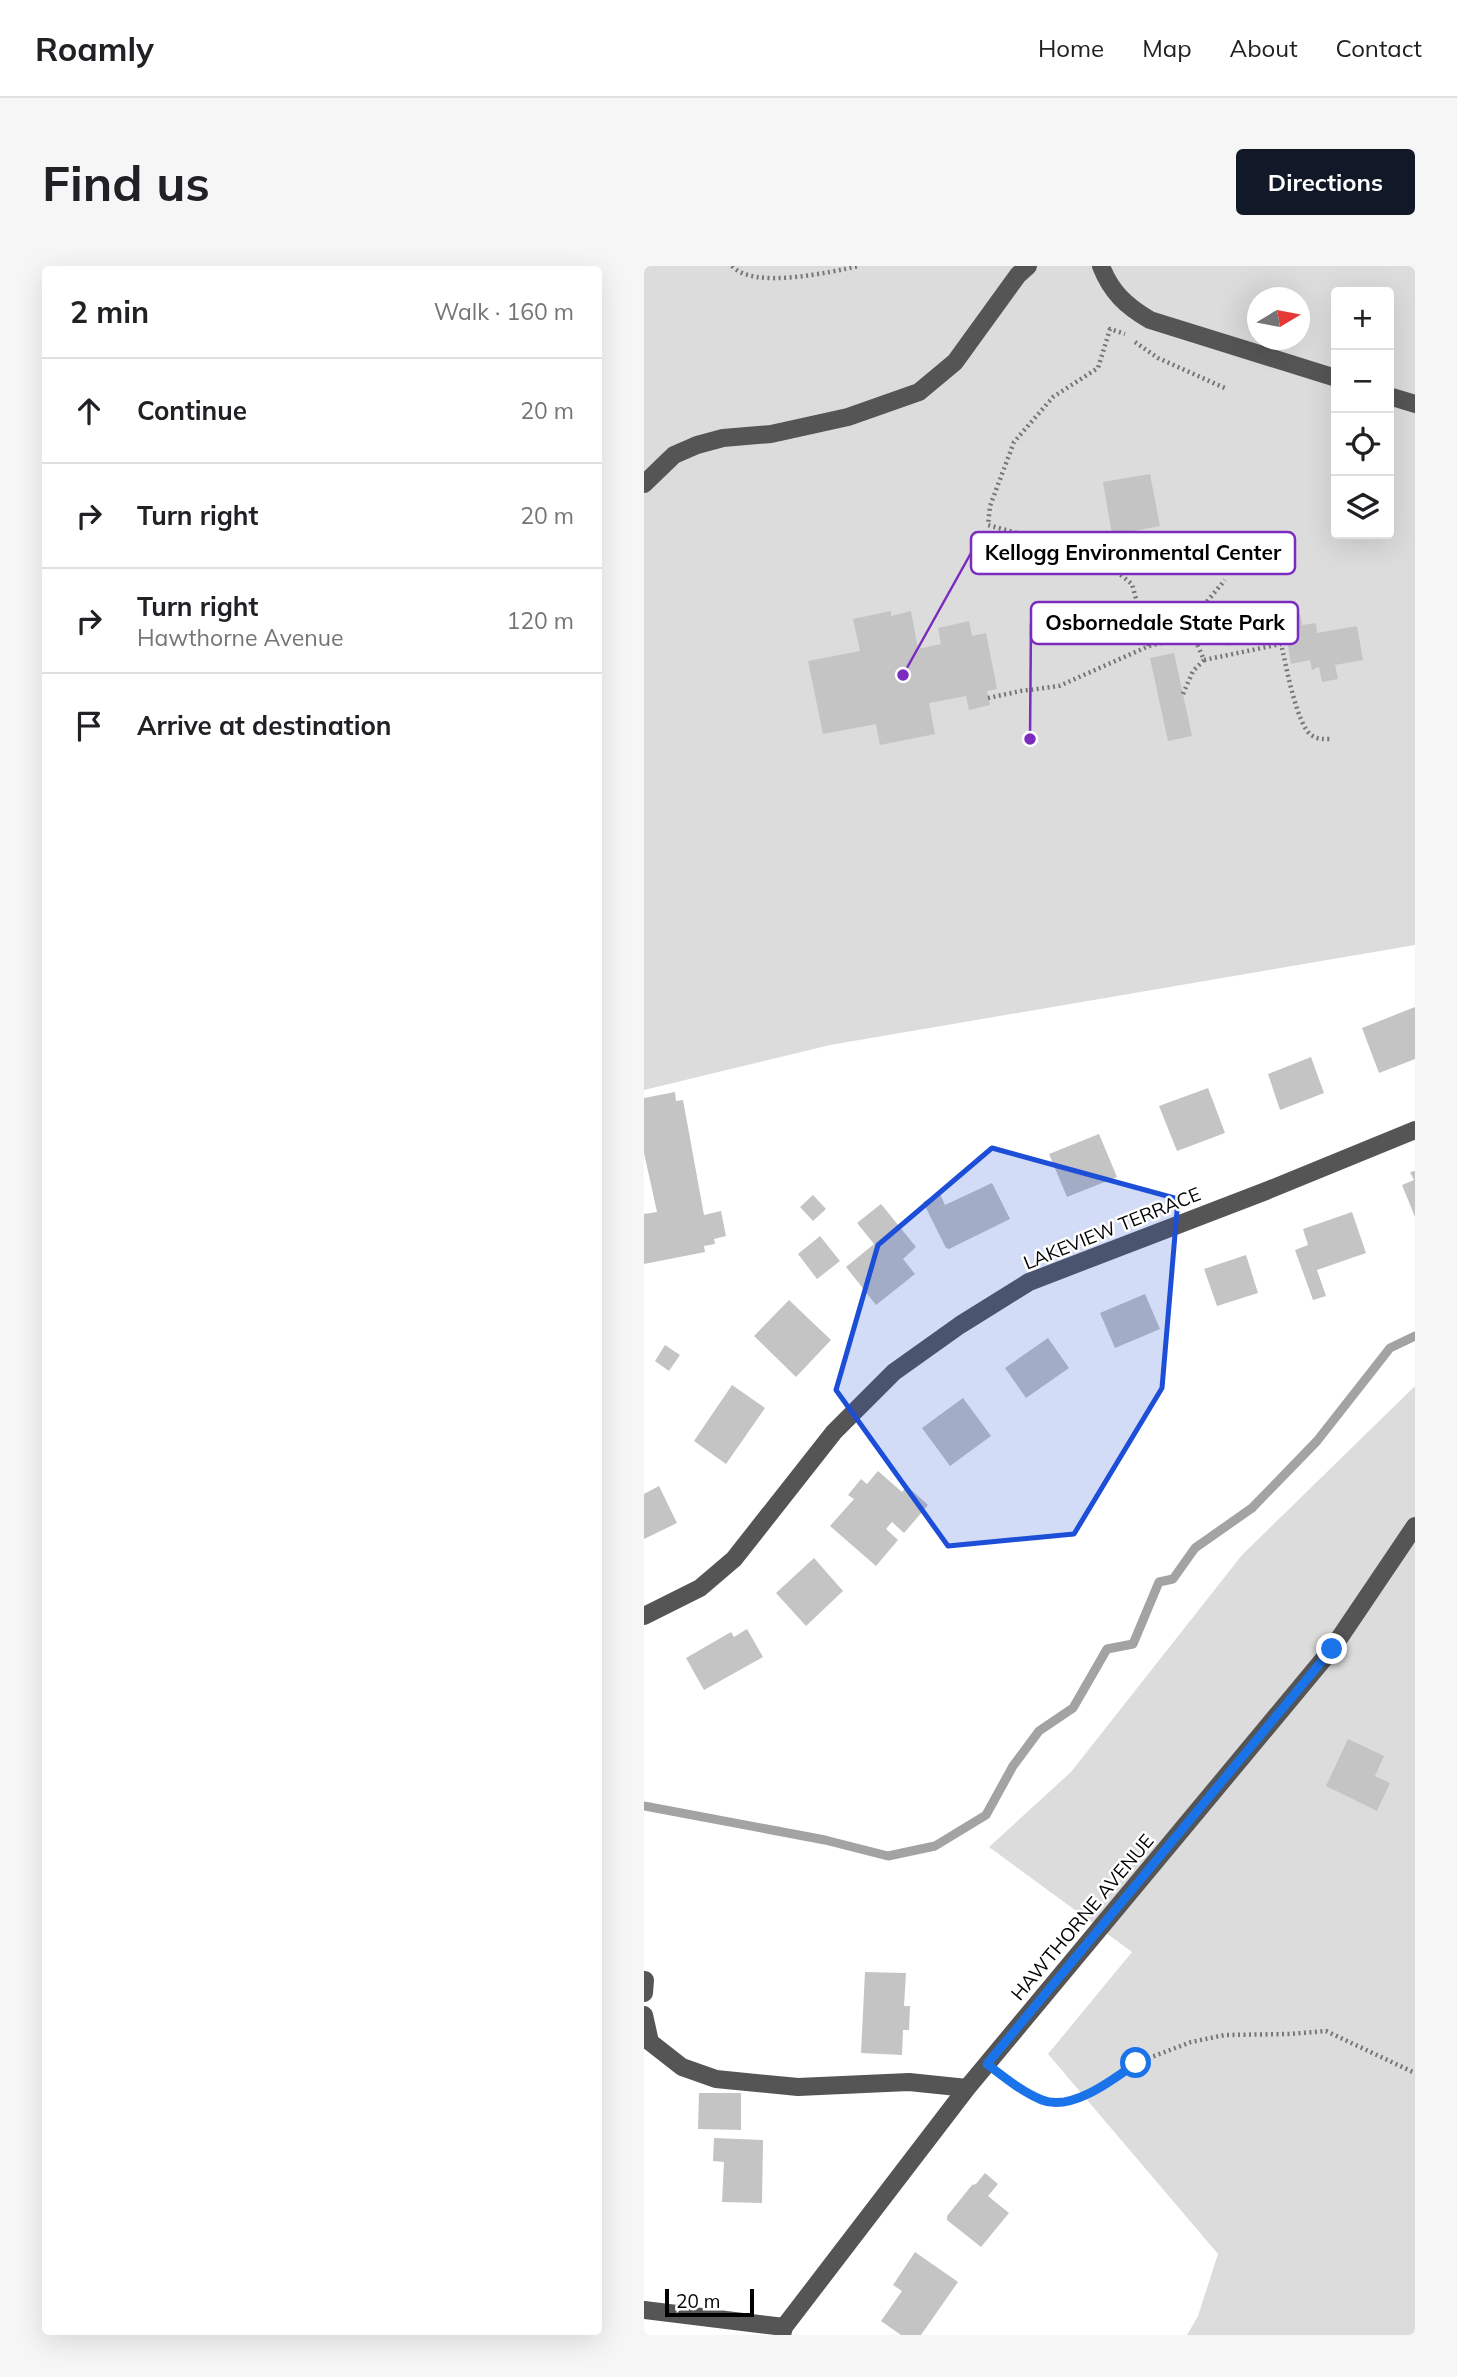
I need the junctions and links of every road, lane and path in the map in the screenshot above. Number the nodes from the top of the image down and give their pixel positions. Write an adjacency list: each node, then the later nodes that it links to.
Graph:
1 (732, 266): 2 (path)
2 (859, 266)
3 (1028, 266): 9 (street)
4 (1101, 266): 5 (street)
5 (1331, 376)
6 (1227, 389): 12 (path)
7 (1394, 398): 8 (street)
8 (1415, 404)
9 (644, 484)
10 (1225, 580): 11 (path)
11 (1193, 635): 12 (path); 13 (path)
12 (1149, 646): 15 (path)
13 (1204, 660): 14 (path); 16 (path)
14 (1183, 694)
15 (988, 698)
16 (1332, 739)
17 (1415, 1129): 19 (street, LAKEVIEW TERRACE)
18 (1415, 1526): 23 (street, HAWTHORNE AVENUE)
19 (644, 1616)
20 (645, 1980): 21 (street)
21 (644, 1993)
22 (644, 2015): 25 (street)
23 (987, 2064): 24 (path); 25 (street, HAWTHORNE AVENUE)
24 (1415, 2073)
25 (967, 2088): 27 (street, HAWTHORNE AVENUE)
26 (644, 2310): 27 (street)
27 (783, 2331)

